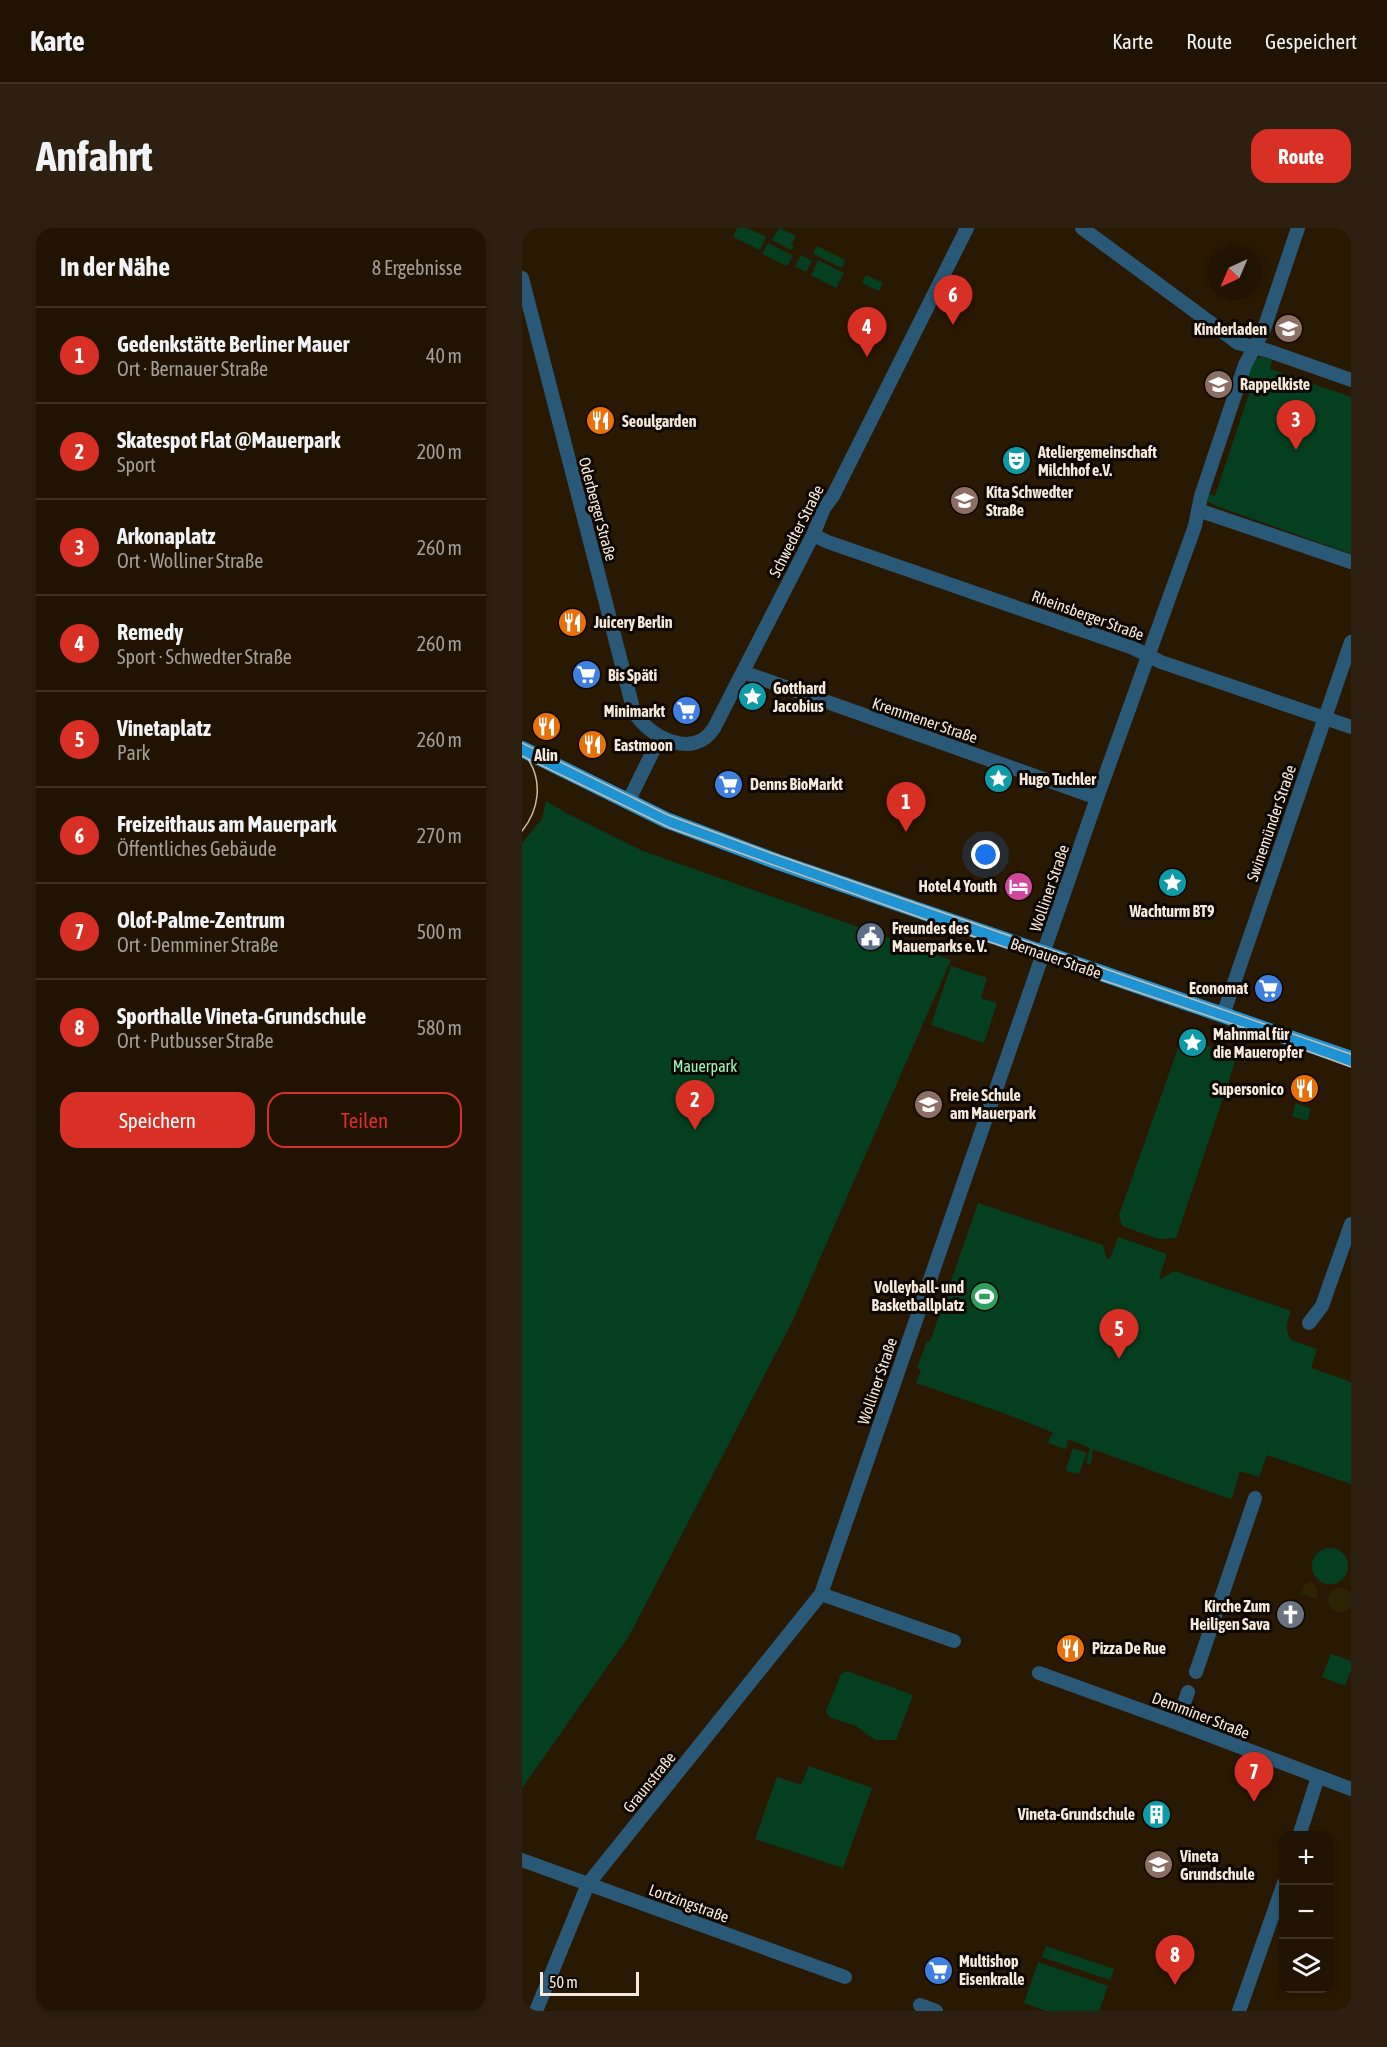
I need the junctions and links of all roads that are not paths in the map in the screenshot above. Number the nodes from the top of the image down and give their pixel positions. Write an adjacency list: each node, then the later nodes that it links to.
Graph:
1 (967, 228): 8 (street, Schwedter Straße)
2 (1082, 228): 5 (street)
3 (1298, 228): 5 (street, Wolliner Straße)
4 (522, 278): 15 (street, Oderberger Straße)
5 (1255, 347): 6 (street); 7 (street, Wolliner Straße)
6 (1351, 380)
7 (1198, 510): 9 (street); 11 (street, Wolliner Straße)
8 (813, 535): 11 (street, Rheinsberger Straße); 12 (street, Schwedter Straße)
9 (1351, 562)
10 (1351, 642): 13 (street, Swinemünder Straße)
11 (1149, 656): 13 (street, Rheinsberger Straße); 17 (street, Wolliner Straße)
12 (743, 672): 15 (street, Schwedter Straße); 17 (street, Kremmener Straße)
13 (1325, 718): 14 (street, Rheinsberger Straße); 20 (street, Swinemünder Straße)
14 (1351, 727)
15 (660, 737): 18 (street)
16 (522, 749): 18 (main road, Bernauer Straße)
17 (1097, 798): 19 (street, Wolliner Straße)
18 (628, 802): 19 (main road, Bernauer Straße)
19 (1044, 954): 20 (main road, Bernauer Straße); 25 (street, Wolliner Straße)
20 (1223, 1015): 21 (main road, Bernauer Straße)
21 (1351, 1059)
22 (1351, 1224): 23 (street)
23 (1309, 1323)
24 (1255, 1498): 27 (street)
25 (821, 1594): 26 (street); 35 (street, Graunstraße)
26 (954, 1641)
27 (1196, 1672)
28 (1039, 1673): 30 (street, Demminer Straße)
29 (1188, 1692): 30 (street)
30 (1177, 1723): 31 (street, Demminer Straße)
31 (1318, 1777): 32 (street, Demminer Straße); 33 (street)
32 (1351, 1790)
33 (1301, 1831)
34 (522, 1860): 35 (street, Lortzingstraße)
35 (588, 1884): 37 (street, Lortzingstraße); 39 (street, Graunstraße)
36 (1283, 1885): 41 (street)
37 (845, 1977)
38 (920, 2005): 40 (street)
39 (536, 2011)
40 (936, 2011)
41 (1239, 2011)

